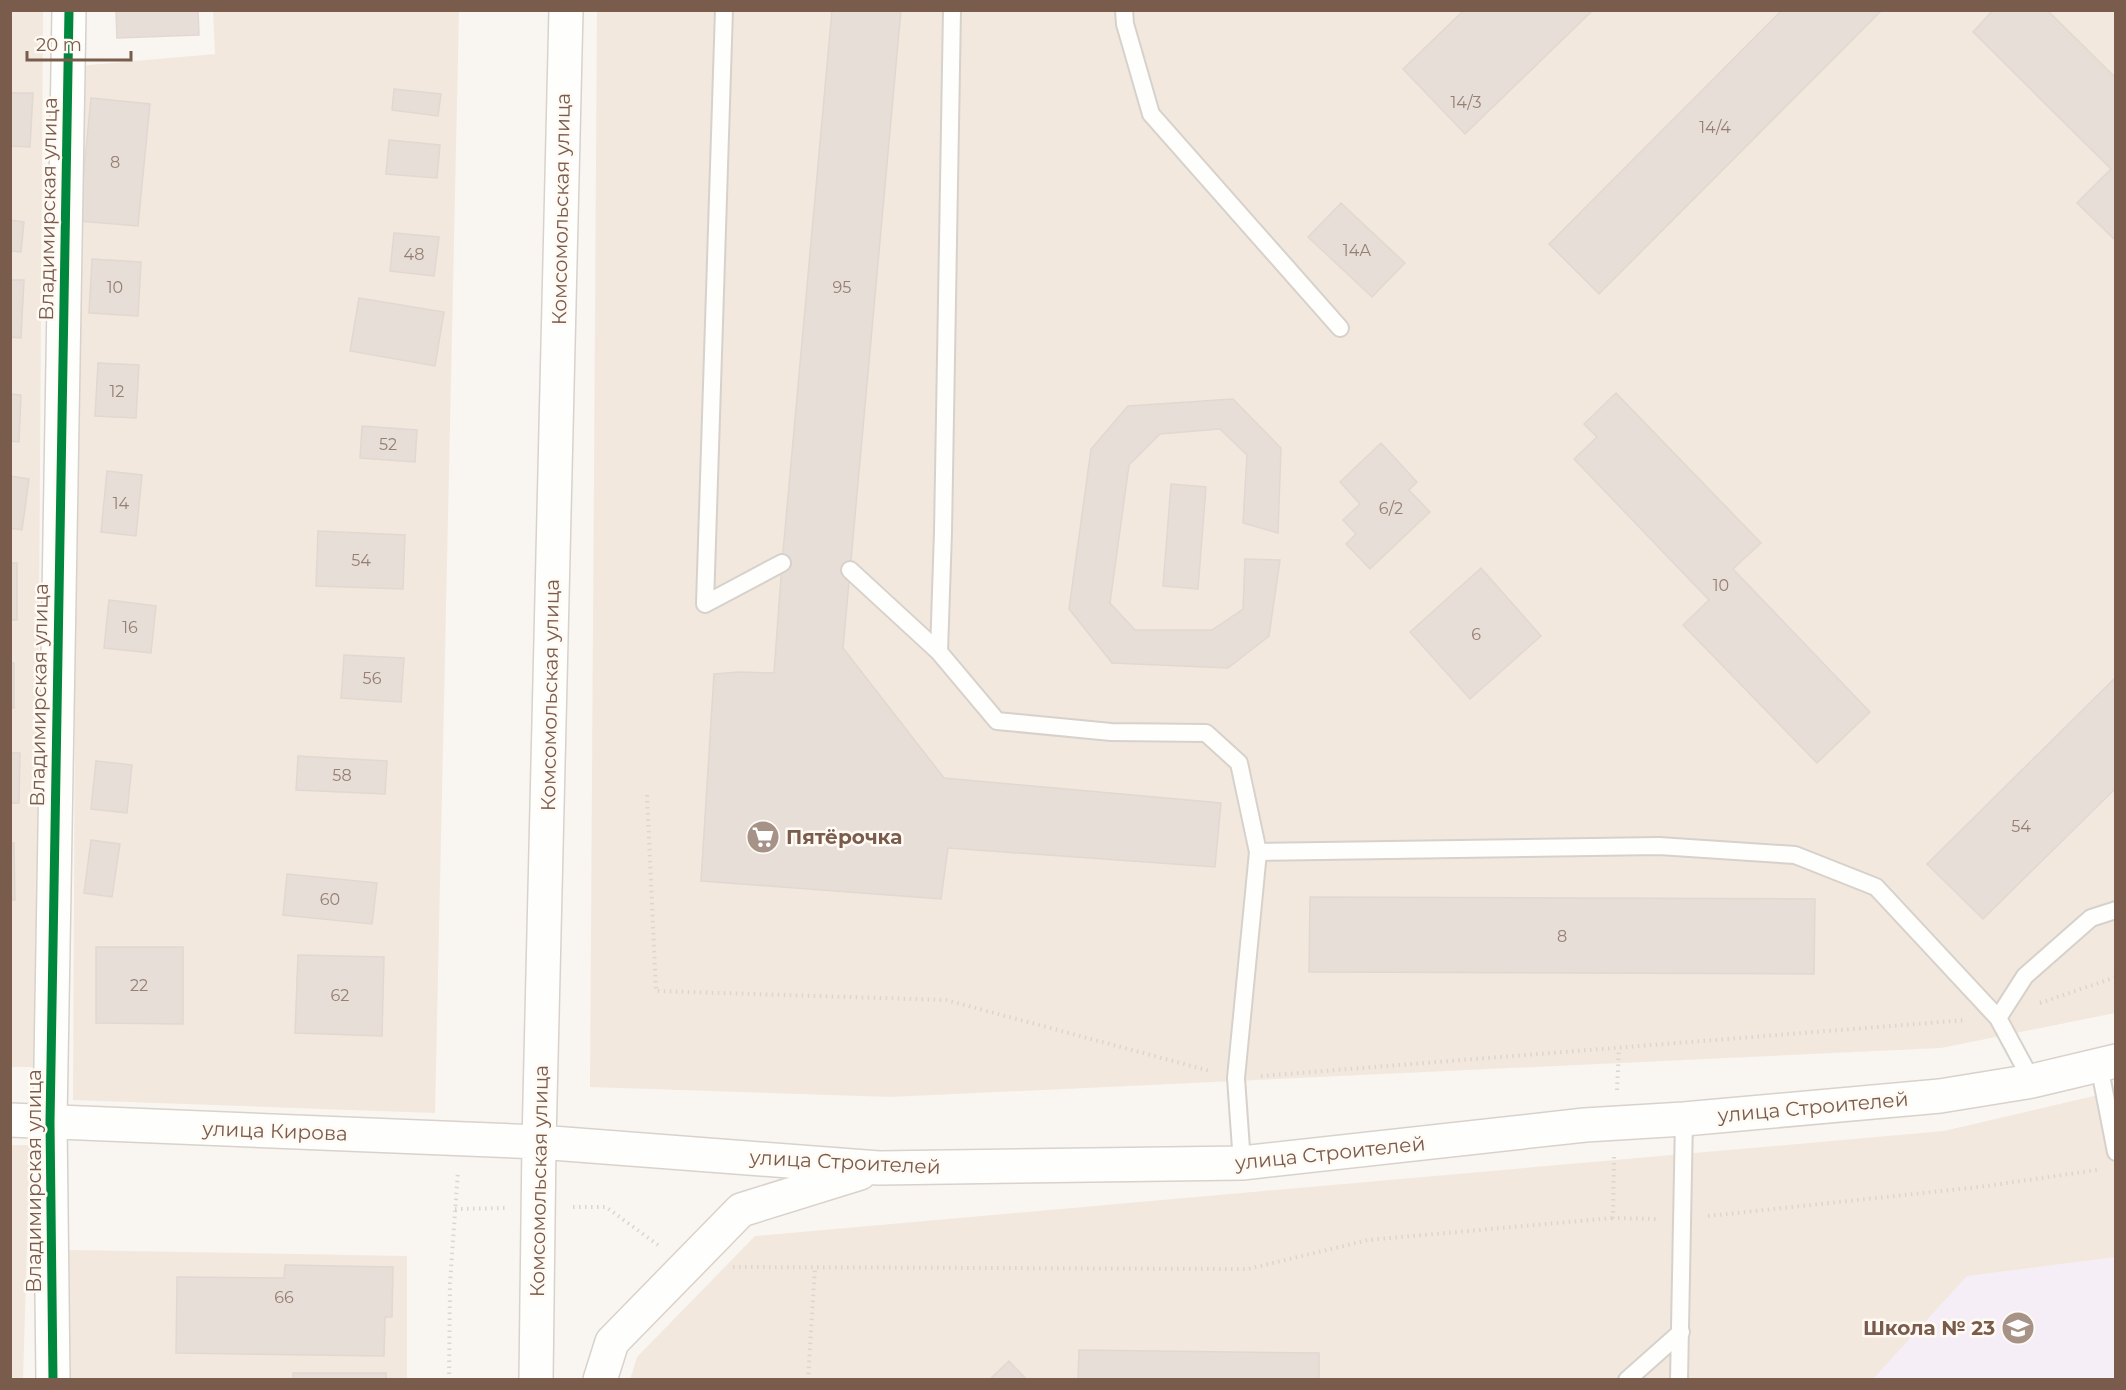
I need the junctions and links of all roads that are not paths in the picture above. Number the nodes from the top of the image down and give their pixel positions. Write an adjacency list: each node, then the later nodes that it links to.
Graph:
1 (69, 10): 17 (main road, Владимирская улица)
2 (566, 10): 18 (main road, Комсомольская улица)
3 (724, 10): 7 (lane)
4 (952, 10): 9 (lane)
5 (1124, 10): 6 (lane)
6 (1340, 328)
7 (782, 564)
8 (850, 570): 9 (lane)
9 (939, 652): 10 (lane)
10 (1258, 852): 12 (lane); 20 (lane)
11 (2115, 910): 12 (lane)
12 (1998, 1018): 14 (lane)
13 (2107, 1063): 14 (main road, улица Строителей); 19 (lane)
14 (2032, 1081): 15 (main road, улица Строителей)
15 (1684, 1119): 20 (main road, улица Строителей); 22 (lane)
16 (10, 1120): 17 (main road, улица Кирова)
17 (50, 1122): 18 (main road, улица Кирова); 23 (main road, Владимирская улица)
18 (539, 1142): 21 (main road, улица Строителей); 24 (main road, Комсомольская улица)
19 (2115, 1152)
20 (1242, 1163): 21 (main road, улица Строителей)
21 (879, 1168): 25 (main road)
22 (1681, 1332): 26 (lane); 27 (lane)
23 (53, 1380)
24 (536, 1380)
25 (600, 1380)
26 (1627, 1380)
27 (1679, 1380)

